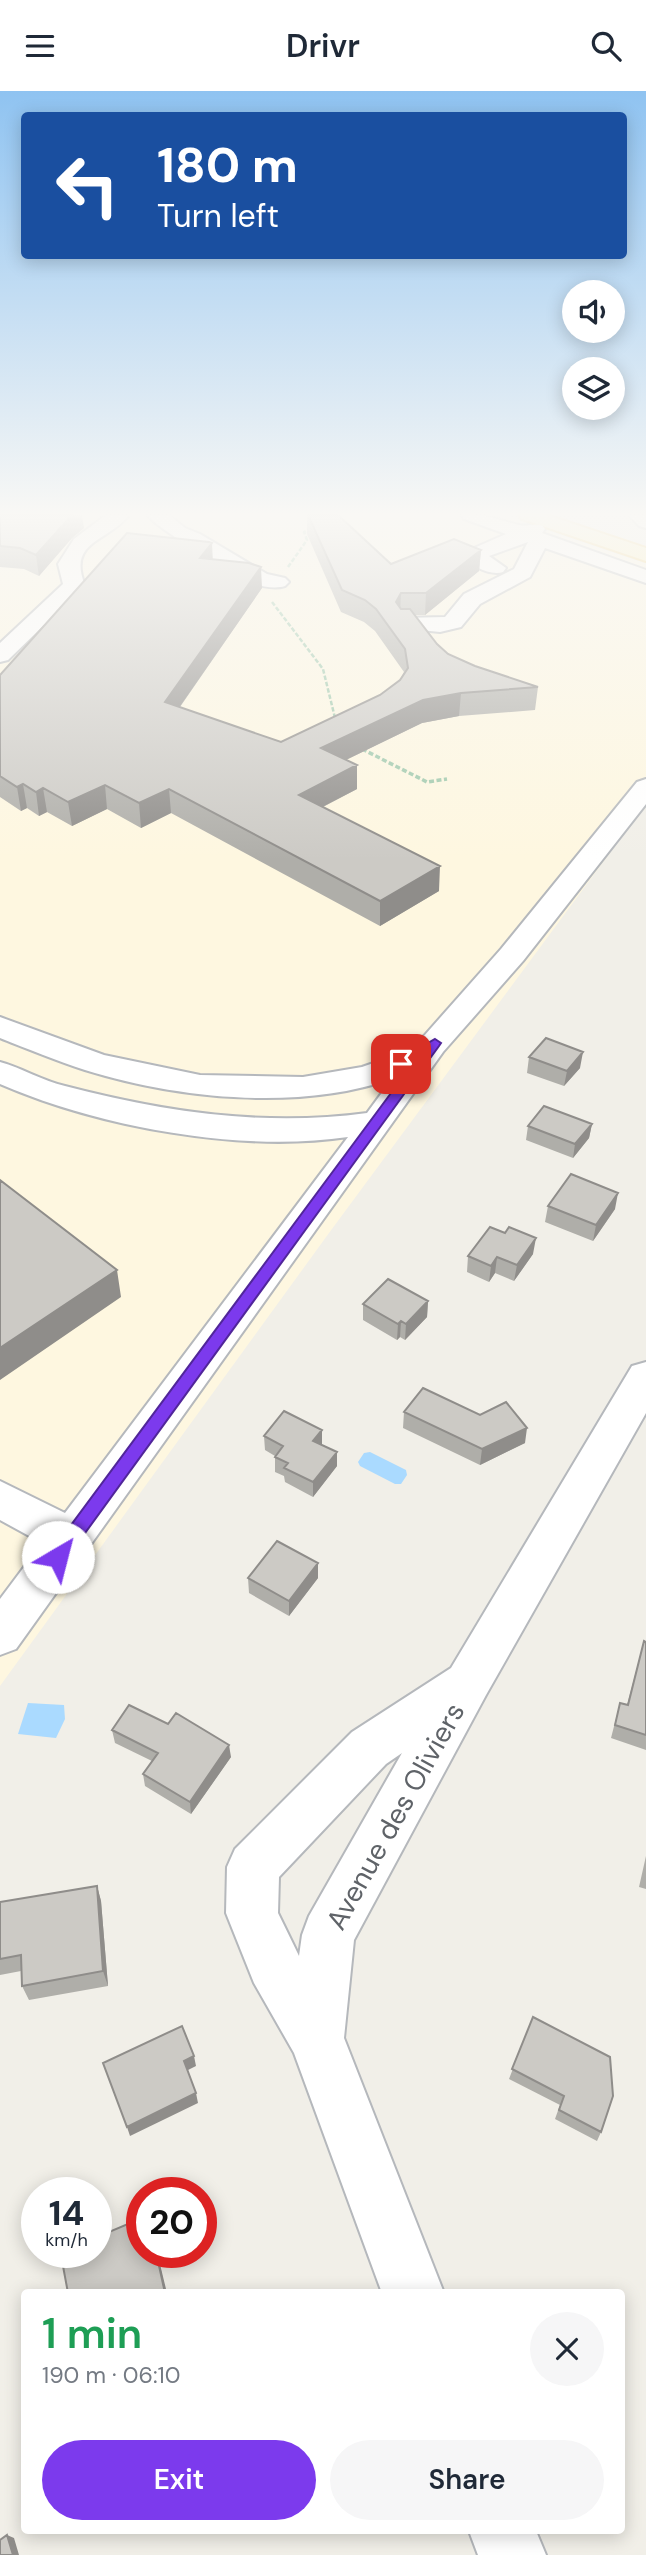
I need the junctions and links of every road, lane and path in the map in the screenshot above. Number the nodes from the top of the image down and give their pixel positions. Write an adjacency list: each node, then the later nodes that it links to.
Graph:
1 (27, 630): 3 (street)
2 (293, 630): 4 (path)
3 (0, 655)
4 (336, 722)
5 (359, 747): 6 (path)
6 (447, 779)
7 (646, 787): 9 (street)
8 (0, 1027): 9 (street)
9 (435, 1043): 11 (street)
10 (0, 1072): 11 (street)
11 (377, 1122): 14 (street)
12 (646, 1377): 16 (street, Avenue des Oliviers)
13 (0, 1499): 14 (street)
14 (72, 1538): 15 (street)
15 (0, 1635)
16 (469, 1679): 17 (street, Avenue des Oliviers); 17 (street, Avenue des Oliviers)
17 (316, 2038): 18 (street, Avenue des Oliviers)
18 (411, 2289)
19 (504, 2534): 20 (street)
20 (513, 2555)

